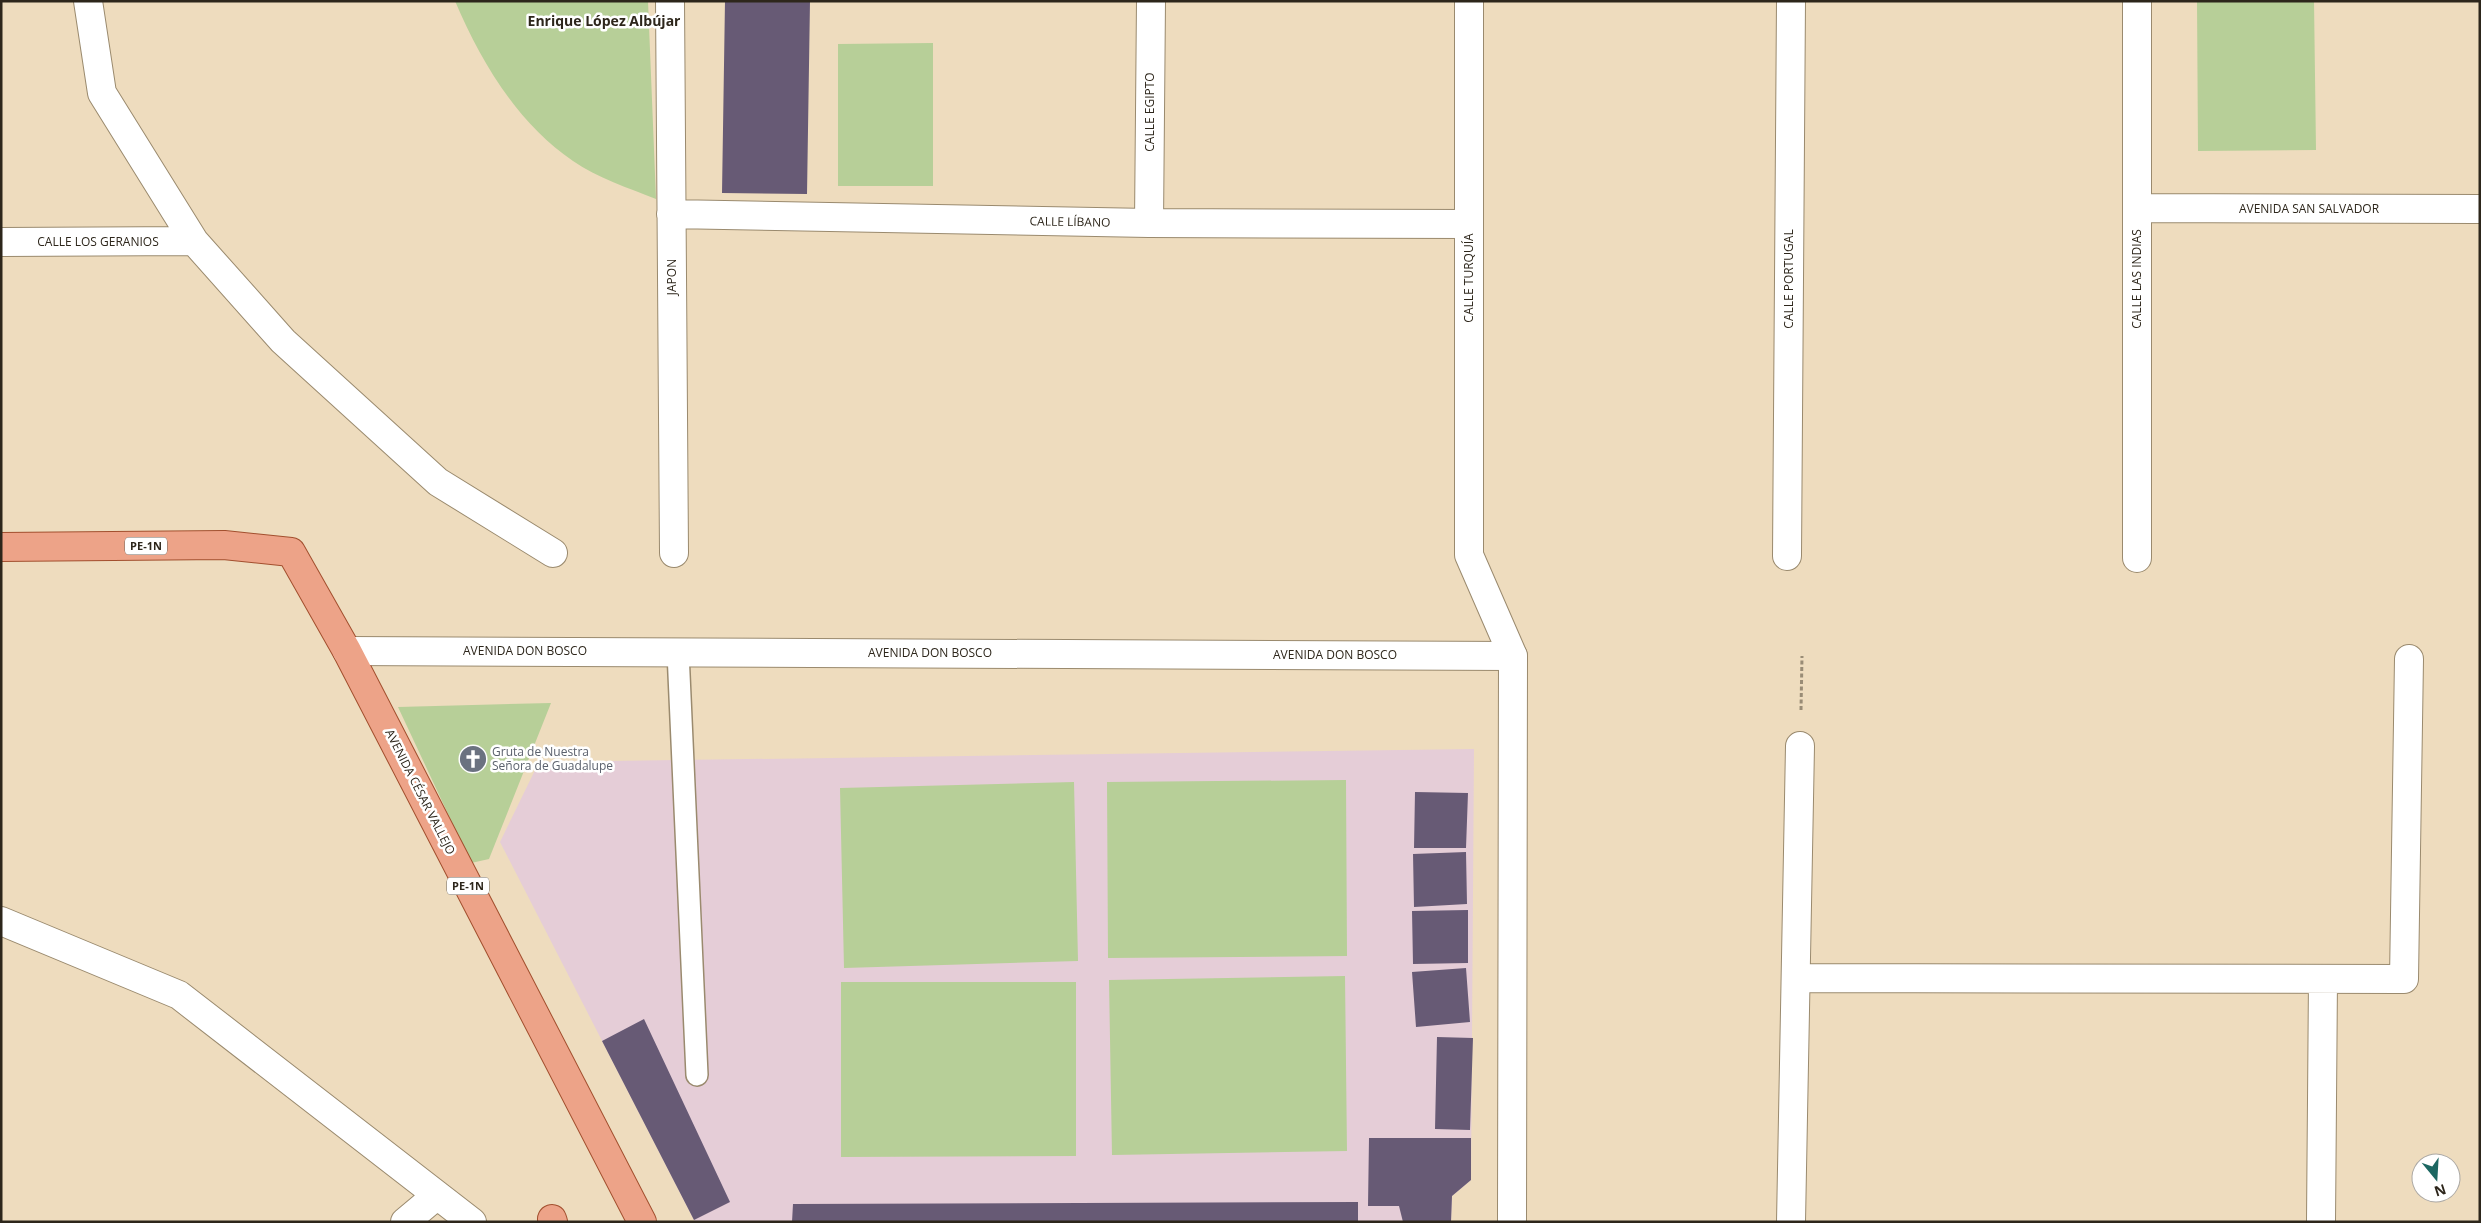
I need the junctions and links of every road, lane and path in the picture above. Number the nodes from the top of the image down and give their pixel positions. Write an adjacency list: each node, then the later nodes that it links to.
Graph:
1 (88, 1): 12 (street)
2 (670, 1): 9 (street, JAPON)
3 (1151, 1): 10 (street, CALLE EGIPTO)
4 (1469, 1): 11 (street, CALLE TURQUÍA)
5 (1791, 1): 17 (street, CALLE PORTUGAL)
6 (2136, 1): 7 (street, CALLE LAS INDIAS)
7 (2137, 208): 8 (street, AVENIDA SAN SALVADOR); 18 (street, CALLE LAS INDIAS)
8 (2480, 209)
9 (671, 214): 10 (street, CALLE LÍBANO); 16 (street, JAPON)
10 (1149, 223): 11 (street, CALLE LÍBANO)
11 (1469, 224): 21 (street, CALLE TURQUÍA)
12 (194, 241): 13 (street, CALLE LOS GERANIOS); 15 (street)
13 (1, 242)
14 (1, 547): 19 (main road, AVENIDA CÉSAR VALLEJO / PE-1N)
15 (552, 553)
16 (674, 553)
17 (1787, 556)
18 (2138, 558)
19 (347, 651): 20 (street, AVENIDA DON BOSCO); 32 (main road, AVENIDA CÉSAR VALLEJO / PE-1N)
20 (678, 652): 21 (street, AVENIDA DON BOSCO); 28 (lane)
21 (1513, 656): 33 (street)
22 (1802, 656): 24 (path)
23 (2409, 659): 27 (street)
24 (1800, 746): 26 (street)
25 (1, 921): 29 (street)
26 (1797, 978): 27 (street); 34 (street)
27 (2323, 978): 35 (street)
28 (697, 1075)
29 (436, 1196): 30 (street); 31 (street)
30 (405, 1222)
31 (472, 1222)
32 (642, 1222)
33 (1512, 1222)
34 (1791, 1222)
35 (2321, 1222)

